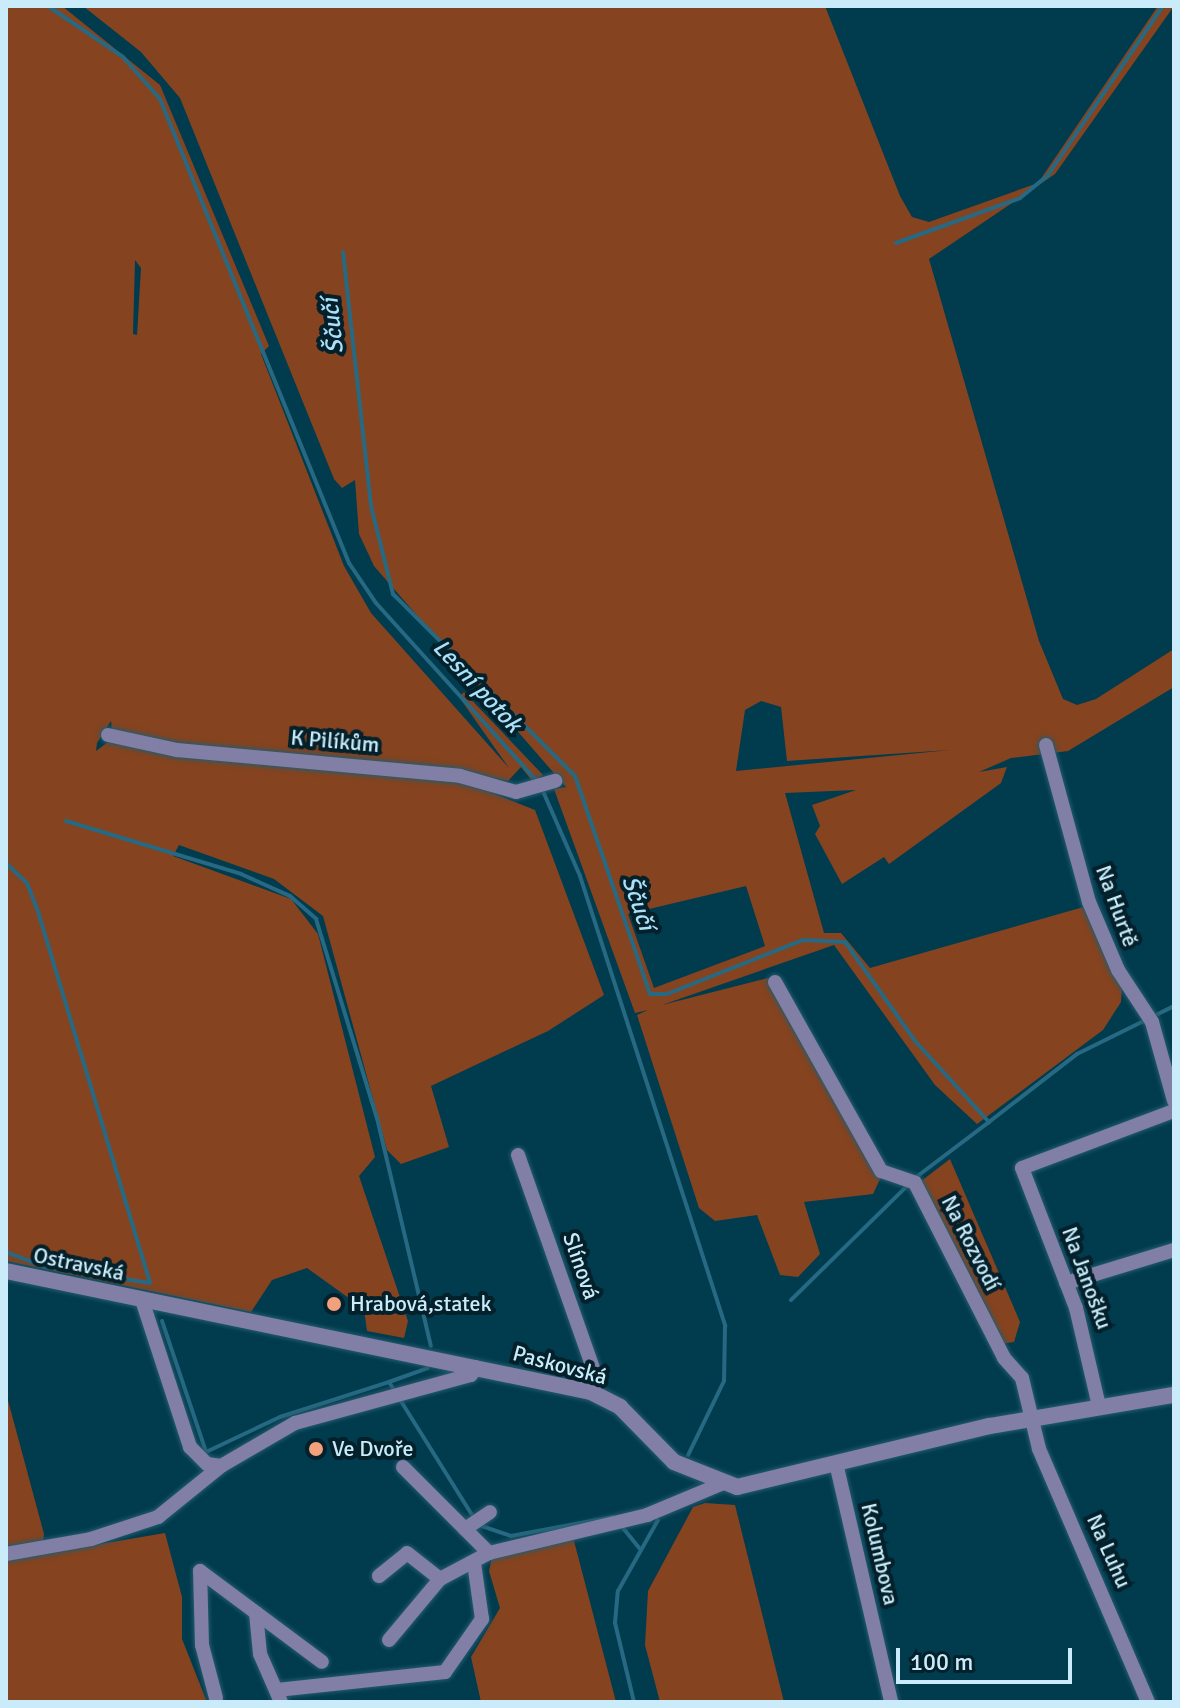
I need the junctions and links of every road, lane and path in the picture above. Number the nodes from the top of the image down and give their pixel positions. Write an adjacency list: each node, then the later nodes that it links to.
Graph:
1 (108, 735): 3 (street, K Pilíkům)
2 (1046, 745): 5 (street, Na Hurtě)
3 (552, 782)
4 (775, 982): 17 (street, Na Rozvodí)
5 (1172, 1072): 6 (street, Na Hurtě)
6 (1174, 1101)
7 (1174, 1111): 11 (street, Na Janošku)
8 (518, 1155): 14 (street, Slínová)
9 (1174, 1250): 11 (street)
10 (6, 1271): 12 (street, Ostravská)
11 (1066, 1283): 16 (street, Na Janošku)
12 (142, 1300): 13 (street, Paskovská); 19 (street)
13 (475, 1367): 14 (street, Paskovská); 19 (street)
14 (591, 1392): 21 (street, Paskovská)
15 (1174, 1395): 16 (street, Paskovská)
16 (1099, 1406): 17 (street, Paskovská)
17 (1032, 1418): 18 (street, Paskovská); 33 (street, Na Luhu)
18 (836, 1463): 21 (street, Paskovská); 32 (street, Kolumbova)
19 (221, 1466): 23 (street)
20 (403, 1467): 22 (street)
21 (721, 1484): 22 (street)
22 (489, 1553): 24 (street)
23 (6, 1554)
24 (474, 1563): 26 (street); 30 (street)
25 (379, 1576): 26 (street)
26 (440, 1579): 28 (street)
27 (256, 1613): 29 (street); 30 (street); 31 (street)
28 (389, 1640)
29 (322, 1662)
30 (279, 1696)
31 (216, 1698)
32 (891, 1702)
33 (1148, 1702)

